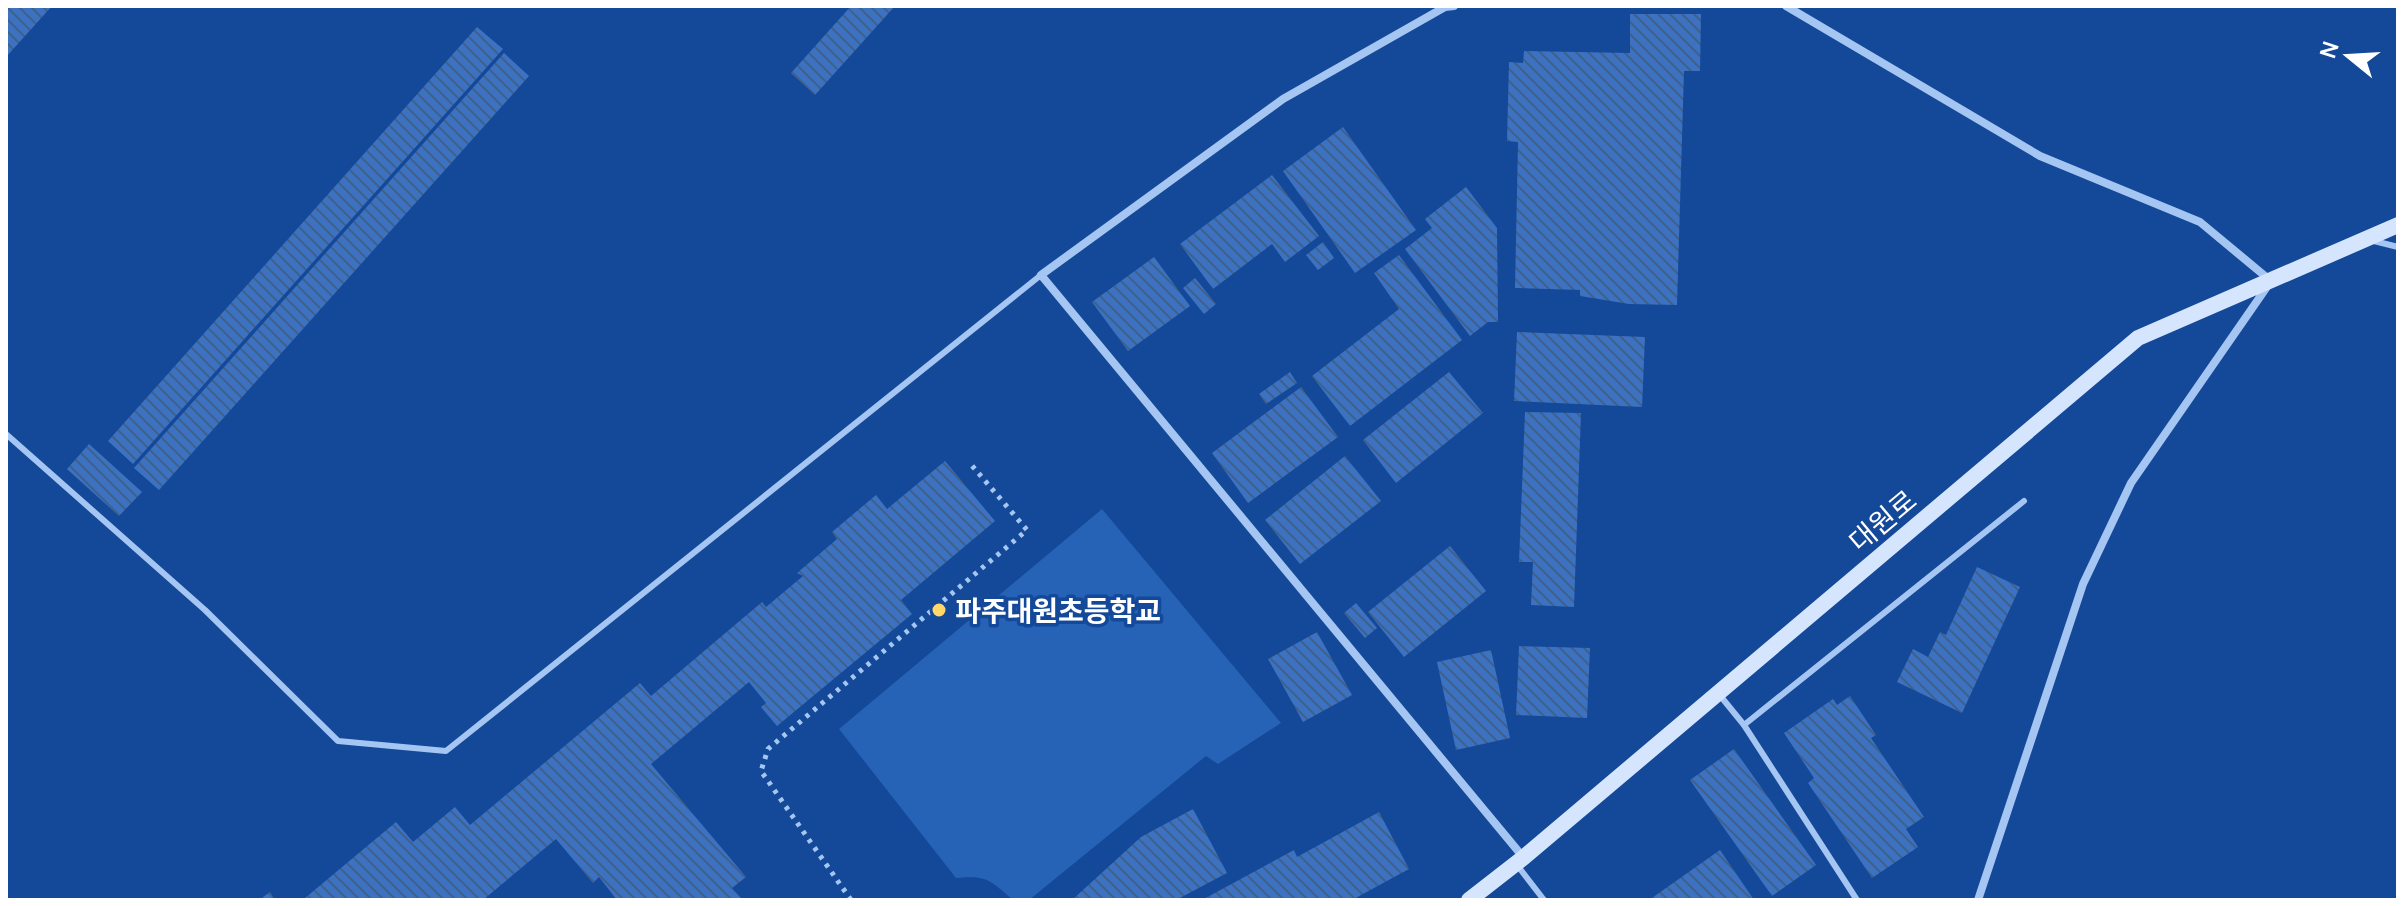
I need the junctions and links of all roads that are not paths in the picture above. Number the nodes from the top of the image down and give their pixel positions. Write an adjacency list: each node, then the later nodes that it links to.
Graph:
1 (1454, 6): 6 (street)
2 (1786, 6): 7 (street)
3 (2398, 225): 4 (main road, 대원로)
4 (2365, 239): 5 (lane); 7 (main road, 대원로)
5 (2398, 247)
6 (1041, 275): 8 (lane); 12 (street)
7 (2271, 281): 10 (main road, 대원로); 18 (street)
8 (6, 434)
9 (2024, 501): 11 (lane)
10 (1718, 693): 11 (lane); 12 (main road, 대원로)
11 (1744, 725): 17 (lane)
12 (1520, 861): 13 (lane); 14 (main road, 대원로)
13 (1535, 889): 15 (lane); 16 (lane)
14 (1469, 900)
15 (1534, 900)
16 (1544, 900)
17 (1857, 900)
18 (1978, 900)

